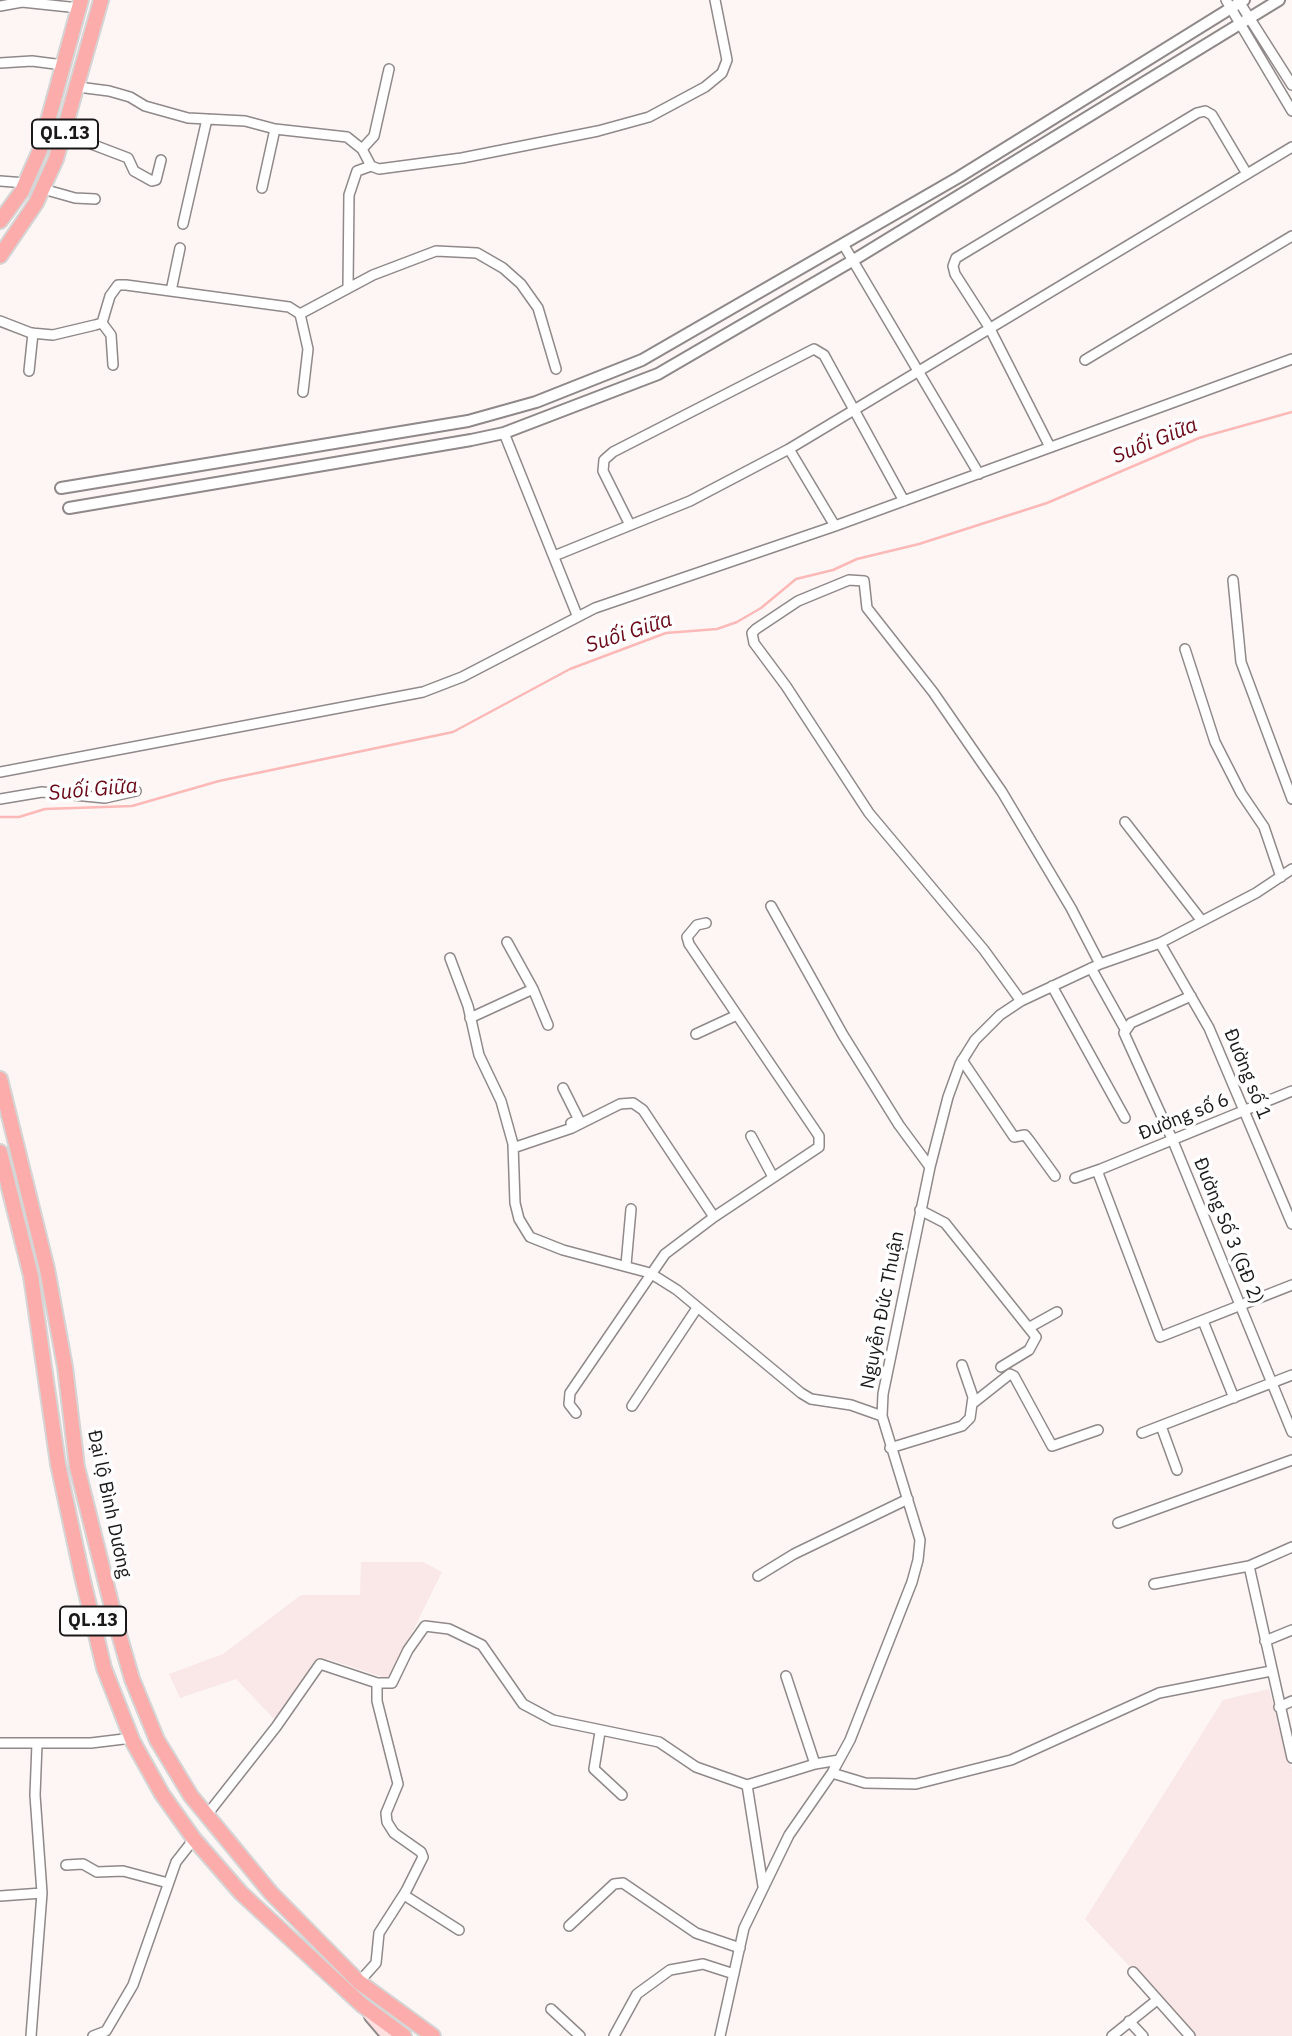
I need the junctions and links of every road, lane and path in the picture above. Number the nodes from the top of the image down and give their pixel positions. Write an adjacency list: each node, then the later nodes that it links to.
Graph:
1 (101, 0): 12 (highway, QL.13)
2 (715, 0): 20 (street)
3 (1279, 0): 7 (street)
4 (1236, 2): 7 (street); 30 (street)
5 (80, 4): 6 (street); 9 (highway, QL.13)
6 (0, 6)
7 (1245, 21): 11 (street); 13 (street); 33 (street)
8 (0, 63): 9 (street)
9 (63, 65): 23 (highway, QL.13)
10 (389, 69): 18 (street)
11 (1292, 85)
12 (78, 87): 14 (street); 16 (highway, QL.13)
13 (1292, 111)
14 (207, 119): 15 (street); 28 (street)
15 (275, 130): 18 (street); 24 (street)
16 (65, 134): 19 (street); 25 (highway, QL.13)
17 (1292, 148): 21 (street)
18 (362, 149): 20 (street)
19 (161, 160)
20 (371, 166): 34 (street)
21 (1247, 174): 39 (street); 39 (street)
22 (0, 181): 23 (street)
23 (26, 183): 27 (highway, QL.13)
24 (262, 188)
25 (43, 189): 26 (street); 32 (highway, QL.13)
26 (95, 200)
27 (0, 221)
28 (183, 224)
29 (1292, 236): 42 (street)
30 (843, 244): 33 (street); 53 (street)
31 (180, 248): 35 (street)
32 (0, 256)
33 (852, 261): 44 (street); 49 (street)
34 (348, 287): 36 (street); 45 (street)
35 (171, 290): 36 (street); 38 (street)
36 (300, 314): 47 (street)
37 (0, 321): 40 (street)
38 (102, 323): 40 (street); 43 (street)
39 (989, 327): 44 (street); 50 (street)
40 (33, 333): 46 (street)
41 (1292, 359): 50 (street)
42 (1085, 360)
43 (113, 365)
44 (919, 368): 48 (street); 52 (street)
45 (556, 369)
46 (29, 371)
47 (303, 392)
48 (852, 411): 51 (street); 54 (street); 56 (street)
49 (504, 433): 55 (street); 58 (street)
50 (1050, 447): 52 (street)
51 (789, 449): 56 (street); 57 (street)
52 (979, 474): 54 (street)
53 (61, 488)
54 (904, 502): 57 (street)
55 (69, 508)
56 (630, 525): 58 (street)
57 (835, 526): 60 (street)
58 (554, 556): 60 (street)
59 (1233, 580): 65 (street)
60 (577, 615): 62 (street)
61 (1185, 649): 68 (street)
62 (0, 772)
63 (136, 791): 64 (street)
64 (0, 799)
65 (1292, 799)
66 (1125, 822): 70 (street)
67 (1292, 869): 68 (street, Nguyễn Đức Thuận)
68 (1281, 877): 70 (street, Nguyễn Đức Thuận)
69 (771, 906): 95 (street)
70 (1202, 921): 73 (street, Nguyễn Đức Thuận)
71 (706, 923): 80 (street)
72 (507, 942): 77 (street)
73 (1160, 943): 75 (street, Nguyễn Đức Thuận); 78 (street, Đường số 1)
74 (450, 958): 81 (street)
75 (1095, 966): 76 (street, Nguyễn Đức Thuận); 79 (street, Đường Số 3 (GĐ 2)); 83 (street, Đường Số 3 (GĐ 2))
76 (1052, 986): 79 (street, Nguyễn Đức Thuận); 90 (street)
77 (533, 989): 81 (street); 82 (street)
78 (1191, 996): 83 (street); 89 (street, Đường số 1)
79 (1021, 1001): 85 (street, Nguyễn Đức Thuận)
80 (737, 1015): 84 (street); 97 (street)
81 (470, 1018): 93 (street)
82 (548, 1025)
83 (1125, 1030): 92 (street, Đường Số 3 (GĐ 2))
84 (696, 1034)
85 (962, 1060): 95 (street, Nguyễn Đức Thuận); 98 (street)
86 (0, 1079): 152 (highway, Đại lộ Bình Dương / QL.13)
87 (563, 1088): 93 (street)
88 (1292, 1091): 89 (street, Đường số 6)
89 (1242, 1112): 92 (street, Đường số 6); 103 (street, Đường số 1)
90 (1125, 1118)
91 (751, 1136): 97 (street)
92 (1173, 1141): 96 (street, Đường số 6); 107 (street, Đường Số 3 (GĐ 2))
93 (513, 1146): 102 (street); 104 (street)
94 (0, 1153): 142 (highway, Đại lộ Bình Dương / QL.13)
95 (930, 1167): 101 (street, Nguyễn Đức Thuận)
96 (1101, 1169): 99 (street, Đường số 6); 110 (street)
97 (773, 1177): 102 (street)
98 (1055, 1177)
99 (1075, 1178)
100 (631, 1209): 104 (street)
101 (920, 1210): 111 (street); 120 (street, Nguyễn Đức Thuận)
102 (714, 1217): 105 (street)
103 (1292, 1224)
104 (626, 1265): 105 (street)
105 (650, 1273): 108 (street); 119 (street)
106 (1292, 1285): 107 (street)
107 (1238, 1307): 110 (street); 115 (street, Đường Số 3 (GĐ 2))
108 (697, 1308): 118 (street); 120 (street)
109 (1057, 1312): 111 (street)
110 (1203, 1321): 116 (street)
111 (1030, 1327): 113 (street)
112 (962, 1365): 117 (street)
113 (1001, 1367)
114 (1292, 1376): 115 (street)
115 (1271, 1384): 116 (street); 123 (street, Đường Số 3 (GĐ 2))
116 (1234, 1398): 121 (street)
117 (972, 1404): 122 (street); 125 (street)
118 (632, 1406)
119 (576, 1413)
120 (882, 1416): 125 (street, Nguyễn Đức Thuận)
121 (1161, 1426): 124 (street); 127 (street)
122 (1098, 1430)
123 (1292, 1432)
124 (1142, 1433)
125 (890, 1448): 128 (street, Nguyễn Đức Thuận)
126 (1292, 1460): 129 (street)
127 (1177, 1470)
128 (908, 1499): 132 (street); 147 (street, Nguyễn Đức Thuận)
129 (1118, 1523)
130 (1292, 1547): 131 (street)
131 (1249, 1566): 133 (street); 135 (street)
132 (758, 1576)
133 (1154, 1584)
134 (1292, 1630): 135 (street)
135 (1265, 1641): 136 (street)
136 (1271, 1671): 140 (street); 149 (street)
137 (786, 1676): 148 (street)
138 (377, 1683): 141 (street); 152 (street); 158 (street)
139 (1292, 1700): 140 (street)
140 (1279, 1707): 144 (street)
141 (600, 1732): 150 (street); 151 (street)
142 (132, 1738): 145 (street); 153 (highway, Đại lộ Bình Dương / QL.13)
143 (0, 1743): 145 (street)
144 (1290, 1743): 146 (street)
145 (37, 1744): 157 (street)
146 (1292, 1758)
147 (839, 1760): 148 (street); 149 (street, Nguyễn Đức Thuận)
148 (815, 1764): 150 (street)
149 (832, 1773): 156 (street, Nguyễn Đức Thuận)
150 (747, 1785): 156 (street)
151 (622, 1795)
152 (209, 1820): 153 (highway); 165 (highway, Đại lộ Bình Dương / QL.13)
153 (194, 1839): 155 (street); 167 (highway, Đại lộ Bình Dương / QL.13)
154 (66, 1865): 155 (street)
155 (168, 1883): 170 (street)
156 (763, 1888): 162 (street, Nguyễn Đức Thuận)
157 (42, 1893): 159 (street); 171 (street)
158 (404, 1895): 161 (street); 165 (street)
159 (0, 1896)
160 (569, 1926): 162 (street)
161 (459, 1930)
162 (740, 1948): 164 (street, Nguyễn Đức Thuận)
163 (1133, 1972): 166 (street)
164 (734, 1973): 177 (street); 178 (street, Nguyễn Đức Thuận)
165 (359, 1982): 175 (highway, Đại lộ Bình Dương / QL.13)
166 (1157, 2000): 169 (street); 181 (street)
167 (362, 2005): 173 (main road); 174 (highway, Đại lộ Bình Dương / QL.13)
168 (551, 2010): 176 (street)
169 (1129, 2021): 179 (street); 180 (street)
170 (107, 2033): 172 (street)
171 (31, 2036)
172 (93, 2036)
173 (388, 2036)
174 (404, 2036)
175 (433, 2036)
176 (580, 2036)
177 (614, 2036)
178 (720, 2036)
179 (1112, 2036)
180 (1143, 2036)
181 (1189, 2036)

